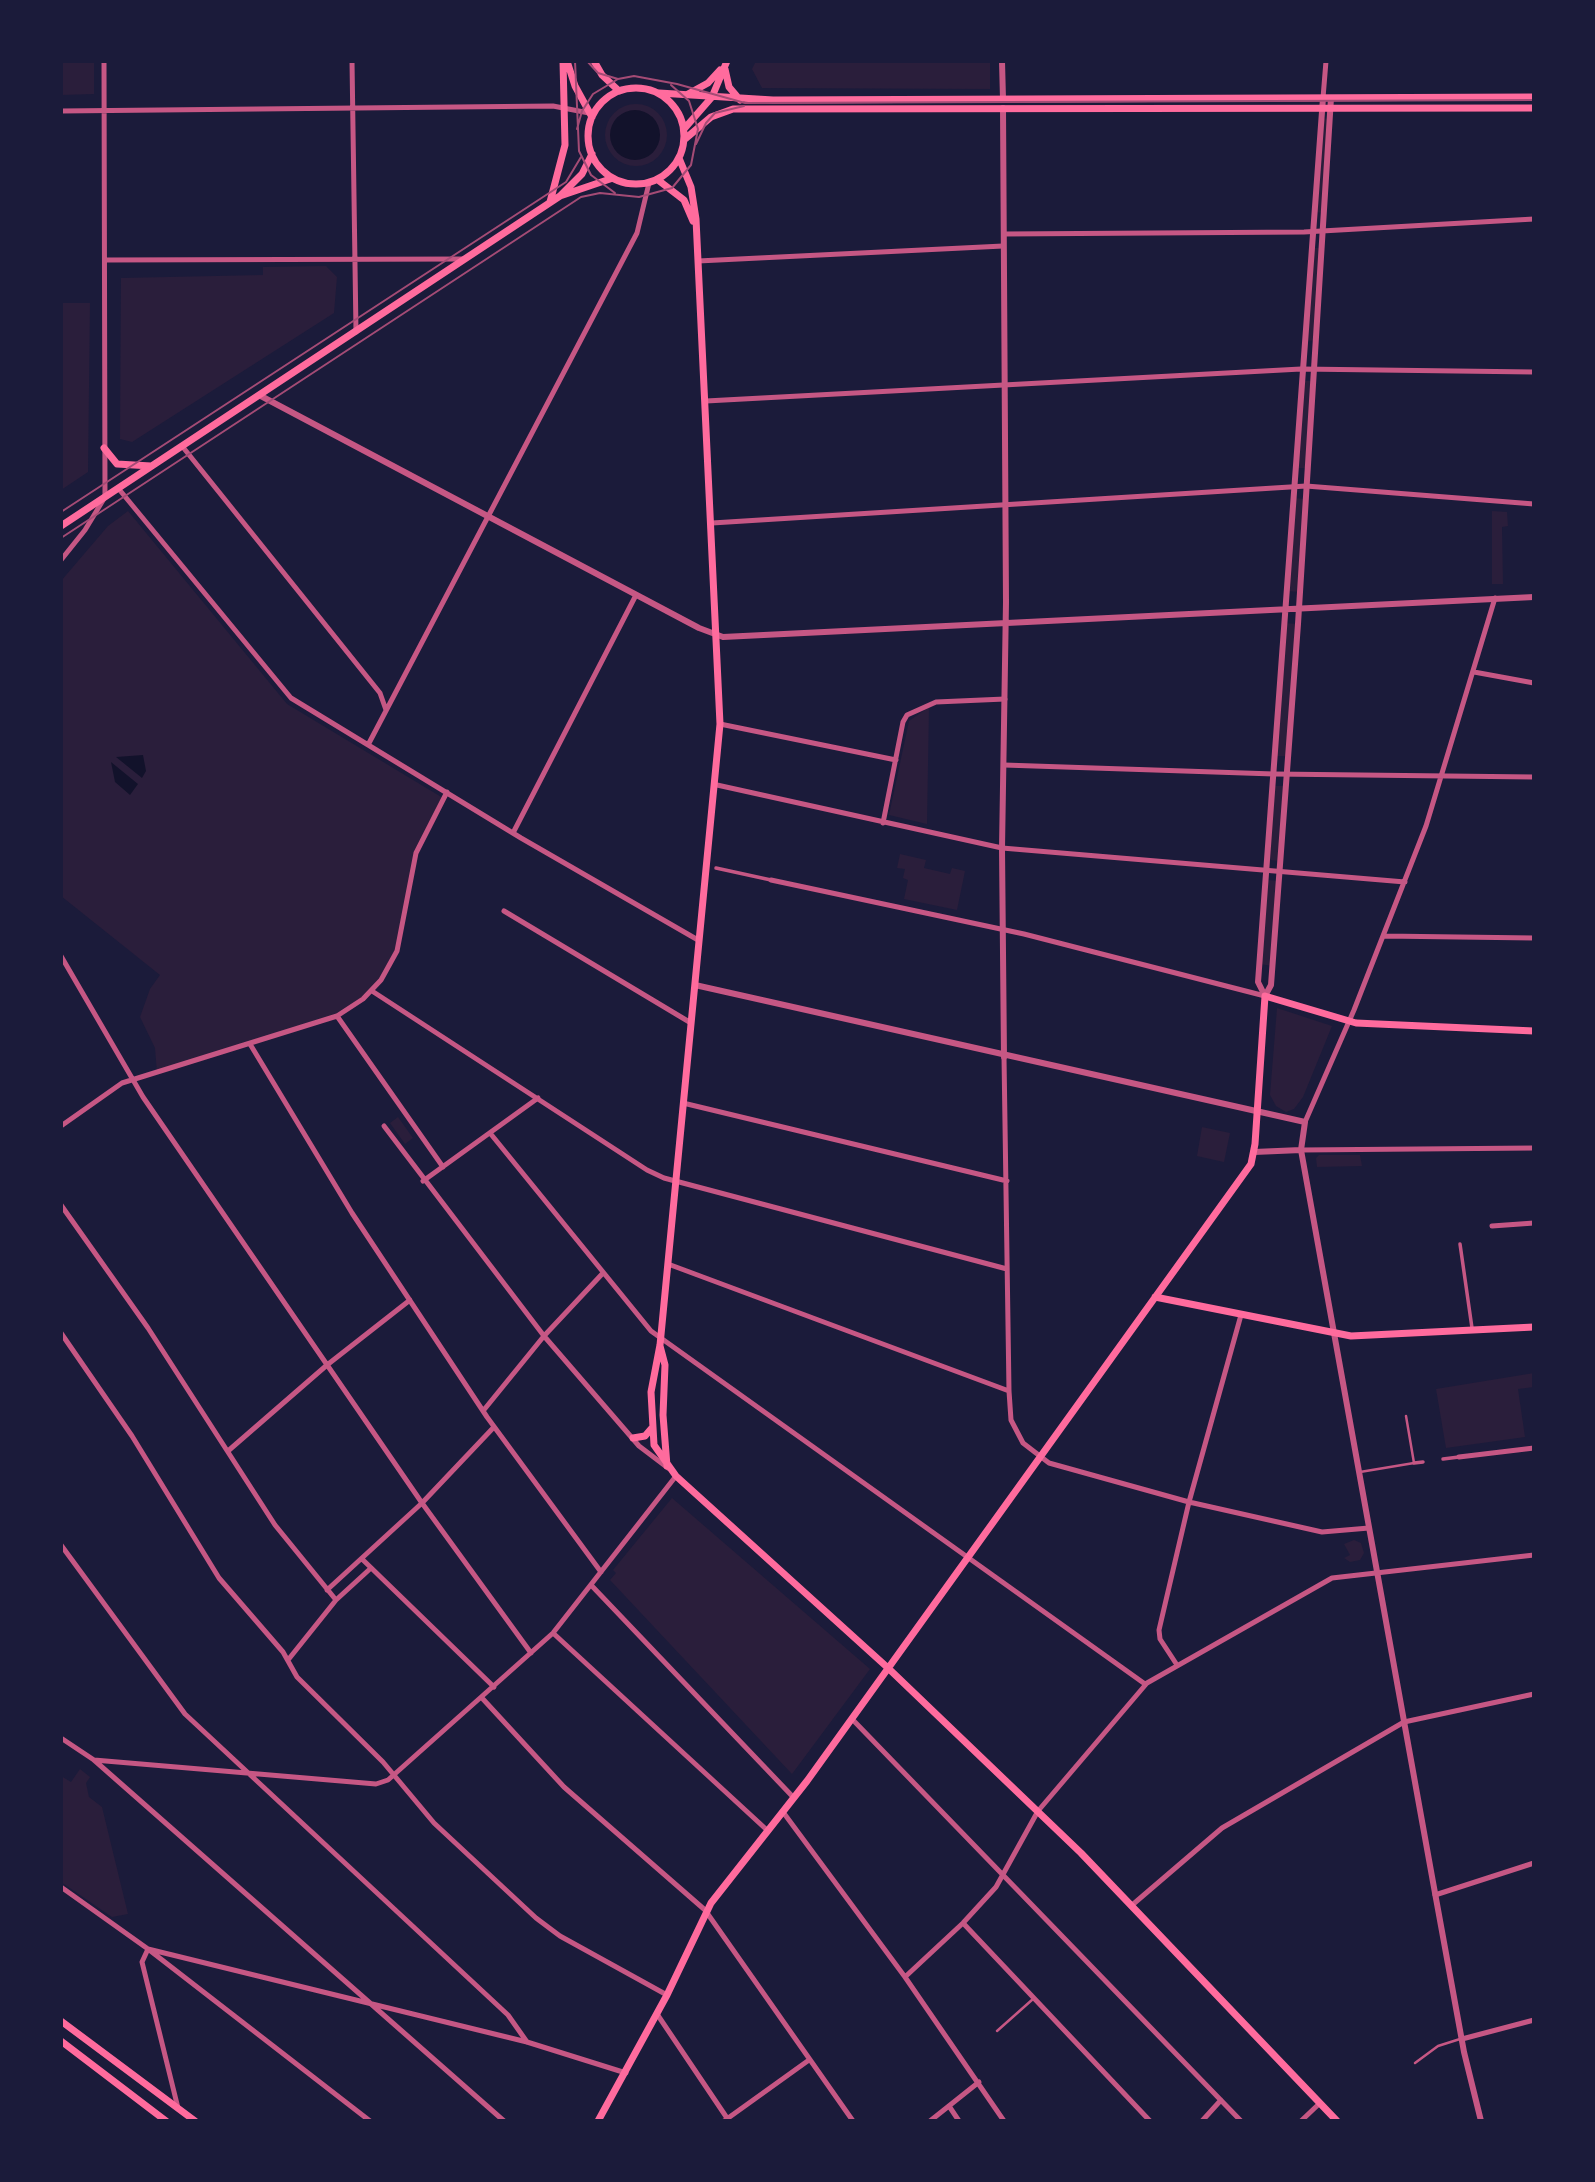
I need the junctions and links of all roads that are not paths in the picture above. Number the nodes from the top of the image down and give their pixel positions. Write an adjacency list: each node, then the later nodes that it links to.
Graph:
1 (104, 61): 21 (street)
2 (352, 61): 17 (street)
3 (565, 61): 16 (main road); 23 (main road)
4 (594, 61): 8 (main road)
5 (1002, 61): 14 (street)
6 (1326, 61): 13 (street)
7 (726, 63): 10 (main road); 11 (main road); 15 (main road)
8 (619, 91): 9 (main road); 23 (main road)
9 (659, 93): 10 (main road); 24 (main road)
10 (687, 94): 11 (main road)
11 (712, 97): 15 (main road); 24 (main road)
12 (1534, 97): 13 (main road)
13 (1327, 98): 14 (main road); 19 (street)
14 (1003, 99): 15 (main road); 18 (street)
15 (740, 100)
16 (564, 106): 17 (street); 23 (street); 32 (main road)
17 (353, 108): 21 (street); 39 (street)
18 (1003, 108): 19 (main road); 25 (main road); 37 (street)
19 (1326, 108): 20 (main road); 34 (street); 35 (street)
20 (1534, 108)
21 (104, 110): 22 (street); 41 (street)
22 (61, 111)
23 (590, 115): 26 (main road)
24 (684, 129): 25 (main road)
25 (685, 139): 27 (main road)
26 (592, 154): 28 (main road); 31 (main road)
27 (680, 158): 29 (main road); 36 (main road)
28 (613, 178): 30 (main road); 31 (main road)
29 (658, 180): 30 (main road); 36 (main road)
30 (649, 183): 59 (street)
31 (560, 196): 32 (main road)
32 (549, 203): 40 (main road)
33 (1534, 219): 34 (street)
34 (1324, 230): 35 (street); 45 (street)
35 (1312, 231): 37 (street); 44 (street)
36 (696, 232): 42 (main road)
37 (1004, 234): 38 (street)
38 (1003, 246): 42 (street); 47 (street)
39 (354, 258): 40 (street); 41 (street); 43 (street)
40 (465, 258): 43 (main road)
41 (105, 260): 51 (street)
42 (698, 261): 49 (main road)
43 (356, 332): 48 (main road)
44 (1301, 369): 45 (street); 47 (street); 54 (street)
45 (1313, 369): 46 (street); 53 (street)
46 (1534, 372)
47 (1005, 385): 49 (street); 58 (street)
48 (259, 395): 50 (main road); 59 (street)
49 (706, 401): 60 (main road)
50 (182, 446): 52 (main road); 73 (street)
51 (104, 448): 52 (main road); 56 (street)
52 (151, 466): 55 (main road)
53 (1306, 486): 54 (street); 57 (street); 67 (street)
54 (1295, 487): 58 (street); 66 (street)
55 (118, 488): 56 (main road); 77 (street)
56 (105, 497): 61 (main road); 62 (street)
57 (1534, 504)
58 (1005, 507): 60 (street); 68 (street)
59 (488, 518): 63 (street); 72 (street)
60 (712, 523): 69 (main road)
61 (61, 526)
62 (61, 560)
63 (636, 595): 69 (street); 87 (street)
64 (1534, 597): 65 (street)
65 (1495, 598): 67 (street); 70 (street)
66 (1285, 610): 67 (street); 68 (street); 80 (street)
67 (1298, 610): 81 (street)
68 (1006, 623): 69 (street); 74 (street)
69 (718, 636): 76 (main road)
70 (1474, 671): 71 (street); 82 (street)
71 (1534, 683)
72 (398, 689): 73 (street); 75 (street)
73 (380, 693): 75 (street)
74 (1005, 699): 78 (street); 79 (street)
75 (386, 710): 77 (street)
76 (720, 724): 78 (street); 84 (main road)
77 (368, 745): 85 (street)
78 (896, 760): 86 (street)
79 (1004, 765): 80 (street); 88 (street)
80 (1274, 774): 81 (street); 90 (street)
81 (1286, 775): 82 (street); 91 (street)
82 (1441, 775): 83 (street); 93 (street)
83 (1534, 777)
84 (717, 785): 86 (street); 98 (main road)
85 (447, 792): 87 (street); 101 (street)
86 (883, 823): 88 (street)
87 (513, 833): 98 (street)
88 (1002, 848): 90 (street); 95 (street)
89 (716, 868): 92 (street)
90 (1269, 872): 91 (street); 102 (street)
91 (1279, 873): 93 (street); 102 (street)
92 (771, 880): 95 (street)
93 (1405, 882): 96 (street)
94 (504, 911): 105 (street)
95 (1004, 929): 102 (street); 108 (street)
96 (1384, 936): 97 (street); 104 (street)
97 (1534, 938)
98 (698, 940): 100 (main road)
99 (61, 956): 109 (street)
100 (695, 985): 105 (main road); 108 (street)
101 (372, 990): 103 (street); 110 (street)
102 (1265, 996): 104 (main road); 112 (main road)
103 (337, 1016): 107 (street); 120 (street)
104 (1349, 1021): 106 (main road); 113 (street)
105 (691, 1023): 111 (main road)
106 (1534, 1031)
107 (250, 1044): 109 (street); 132 (street)
108 (1004, 1056): 112 (street); 122 (street)
109 (132, 1079): 114 (street); 140 (street)
110 (538, 1098): 116 (street); 123 (street)
111 (683, 1103): 122 (street); 123 (main road)
112 (1257, 1113): 113 (street); 119 (main road)
113 (1305, 1122): 118 (street)
114 (61, 1126)
115 (384, 1126): 121 (street)
116 (490, 1133): 120 (street); 130 (street)
117 (1534, 1148): 118 (street)
118 (1301, 1150): 119 (street); 137 (street)
119 (1254, 1152): 131 (main road)
120 (443, 1167): 121 (street)
121 (424, 1181): 138 (street)
122 (1007, 1181): 129 (street)
123 (675, 1182): 128 (main road); 129 (street)
124 (61, 1205): 148 (street)
125 (1534, 1223): 126 (street)
126 (1492, 1226)
127 (1460, 1244): 135 (street)
128 (668, 1264): 139 (main road); 141 (street)
129 (1007, 1269): 141 (street)
130 (603, 1273): 138 (street); 139 (street)
131 (1155, 1297): 133 (main road); 149 (main road)
132 (410, 1300): 140 (street); 142 (street)
133 (1241, 1315): 137 (main road); 157 (street)
134 (1534, 1326): 135 (main road)
135 (1472, 1328): 137 (main road)
136 (61, 1333): 172 (street)
137 (1336, 1334): 155 (street)
138 (544, 1336): 142 (street); 146 (street)
139 (660, 1341): 145 (main road); 154 (main road); 162 (street)
140 (327, 1365): 148 (street); 158 (street)
141 (1009, 1391): 149 (street)
142 (483, 1411): 144 (street)
143 (1406, 1416): 153 (lane)
144 (494, 1427): 158 (street); 165 (street)
145 (651, 1428): 146 (main road); 154 (main road)
146 (633, 1438): 154 (street)
147 (1534, 1448): 150 (street)
148 (228, 1451): 168 (street)
149 (1038, 1457): 157 (street); 162 (main road)
150 (1459, 1457): 151 (street)
151 (1443, 1459)
152 (1423, 1462): 153 (street)
153 (1415, 1463): 155 (lane)
154 (668, 1468): 156 (main road)
155 (1360, 1472): 159 (street)
156 (676, 1476): 165 (street); 174 (main road)
157 (1189, 1502): 159 (street); 173 (street)
158 (422, 1503): 163 (street); 171 (street)
159 (1370, 1528): 166 (street)
160 (61, 1545): 183 (street)
161 (1534, 1555): 166 (street)
162 (968, 1558): 174 (main road); 175 (street)
163 (362, 1559): 164 (street); 168 (street)
164 (371, 1567): 169 (street); 176 (street)
165 (601, 1572): 167 (street)
166 (1378, 1573): 173 (street); 180 (street)
167 (591, 1585): 170 (street); 185 (street)
168 (327, 1590): 169 (street)
169 (335, 1600): 172 (street)
170 (553, 1633): 171 (street); 188 (street)
171 (531, 1653): 176 (street)
172 (288, 1660): 184 (street)
173 (1177, 1665): 175 (street)
174 (888, 1668): 179 (main road); 186 (main road)
175 (1145, 1684): 186 (street)
176 (494, 1687): 178 (street)
177 (1534, 1694): 180 (street)
178 (482, 1698): 184 (street); 194 (street)
179 (852, 1719): 185 (main road); 190 (street)
180 (1404, 1722): 192 (street); 193 (street)
181 (61, 1738): 182 (street)
182 (94, 1760): 183 (street); 200 (street)
183 (247, 1775): 184 (street); 207 (street)
184 (395, 1775): 198 (street)
185 (794, 1798): 187 (main road)
186 (1038, 1811): 190 (street); 193 (main road)
187 (783, 1812): 188 (main road); 197 (street)
188 (768, 1831): 194 (main road)
189 (1534, 1863): 192 (street)
190 (1003, 1877): 195 (street); 212 (street)
191 (61, 1887): 196 (street)
192 (1435, 1895): 205 (street)
193 (1131, 1906): 213 (main road)
194 (705, 1910): 198 (main road); 208 (street)
195 (963, 1923): 197 (street); 199 (street)
196 (148, 1949): 200 (street); 215 (street); 219 (street)
197 (905, 1977): 211 (street)
198 (667, 1995): 201 (main road)
199 (1033, 1999): 204 (lane); 226 (street)
200 (368, 2003): 207 (street); 220 (street)
201 (657, 2014): 210 (main road); 216 (street)
202 (1534, 2020): 205 (street)
203 (61, 2021): 215 (main road)
204 (997, 2031)
205 (1462, 2039): 209 (lane); 231 (street)
206 (61, 2041): 217 (main road)
207 (527, 2042): 210 (street)
208 (809, 2060): 216 (street); 222 (street)
209 (1415, 2063)
210 (626, 2073): 221 (main road)
211 (979, 2082): 214 (street); 225 (street)
212 (1221, 2100): 227 (street); 228 (street)
213 (1320, 2104): 229 (street); 230 (main road)
214 (949, 2106): 223 (street); 224 (street)
215 (178, 2108): 218 (main road)
216 (727, 2120)
217 (166, 2121)
218 (195, 2121)
219 (370, 2121)
220 (504, 2121)
221 (598, 2121)
222 (853, 2121)
223 (930, 2121)
224 (959, 2121)
225 (1004, 2121)
226 (1150, 2121)
227 (1202, 2121)
228 (1241, 2121)
229 (1301, 2121)
230 (1337, 2121)
231 (1481, 2121)

